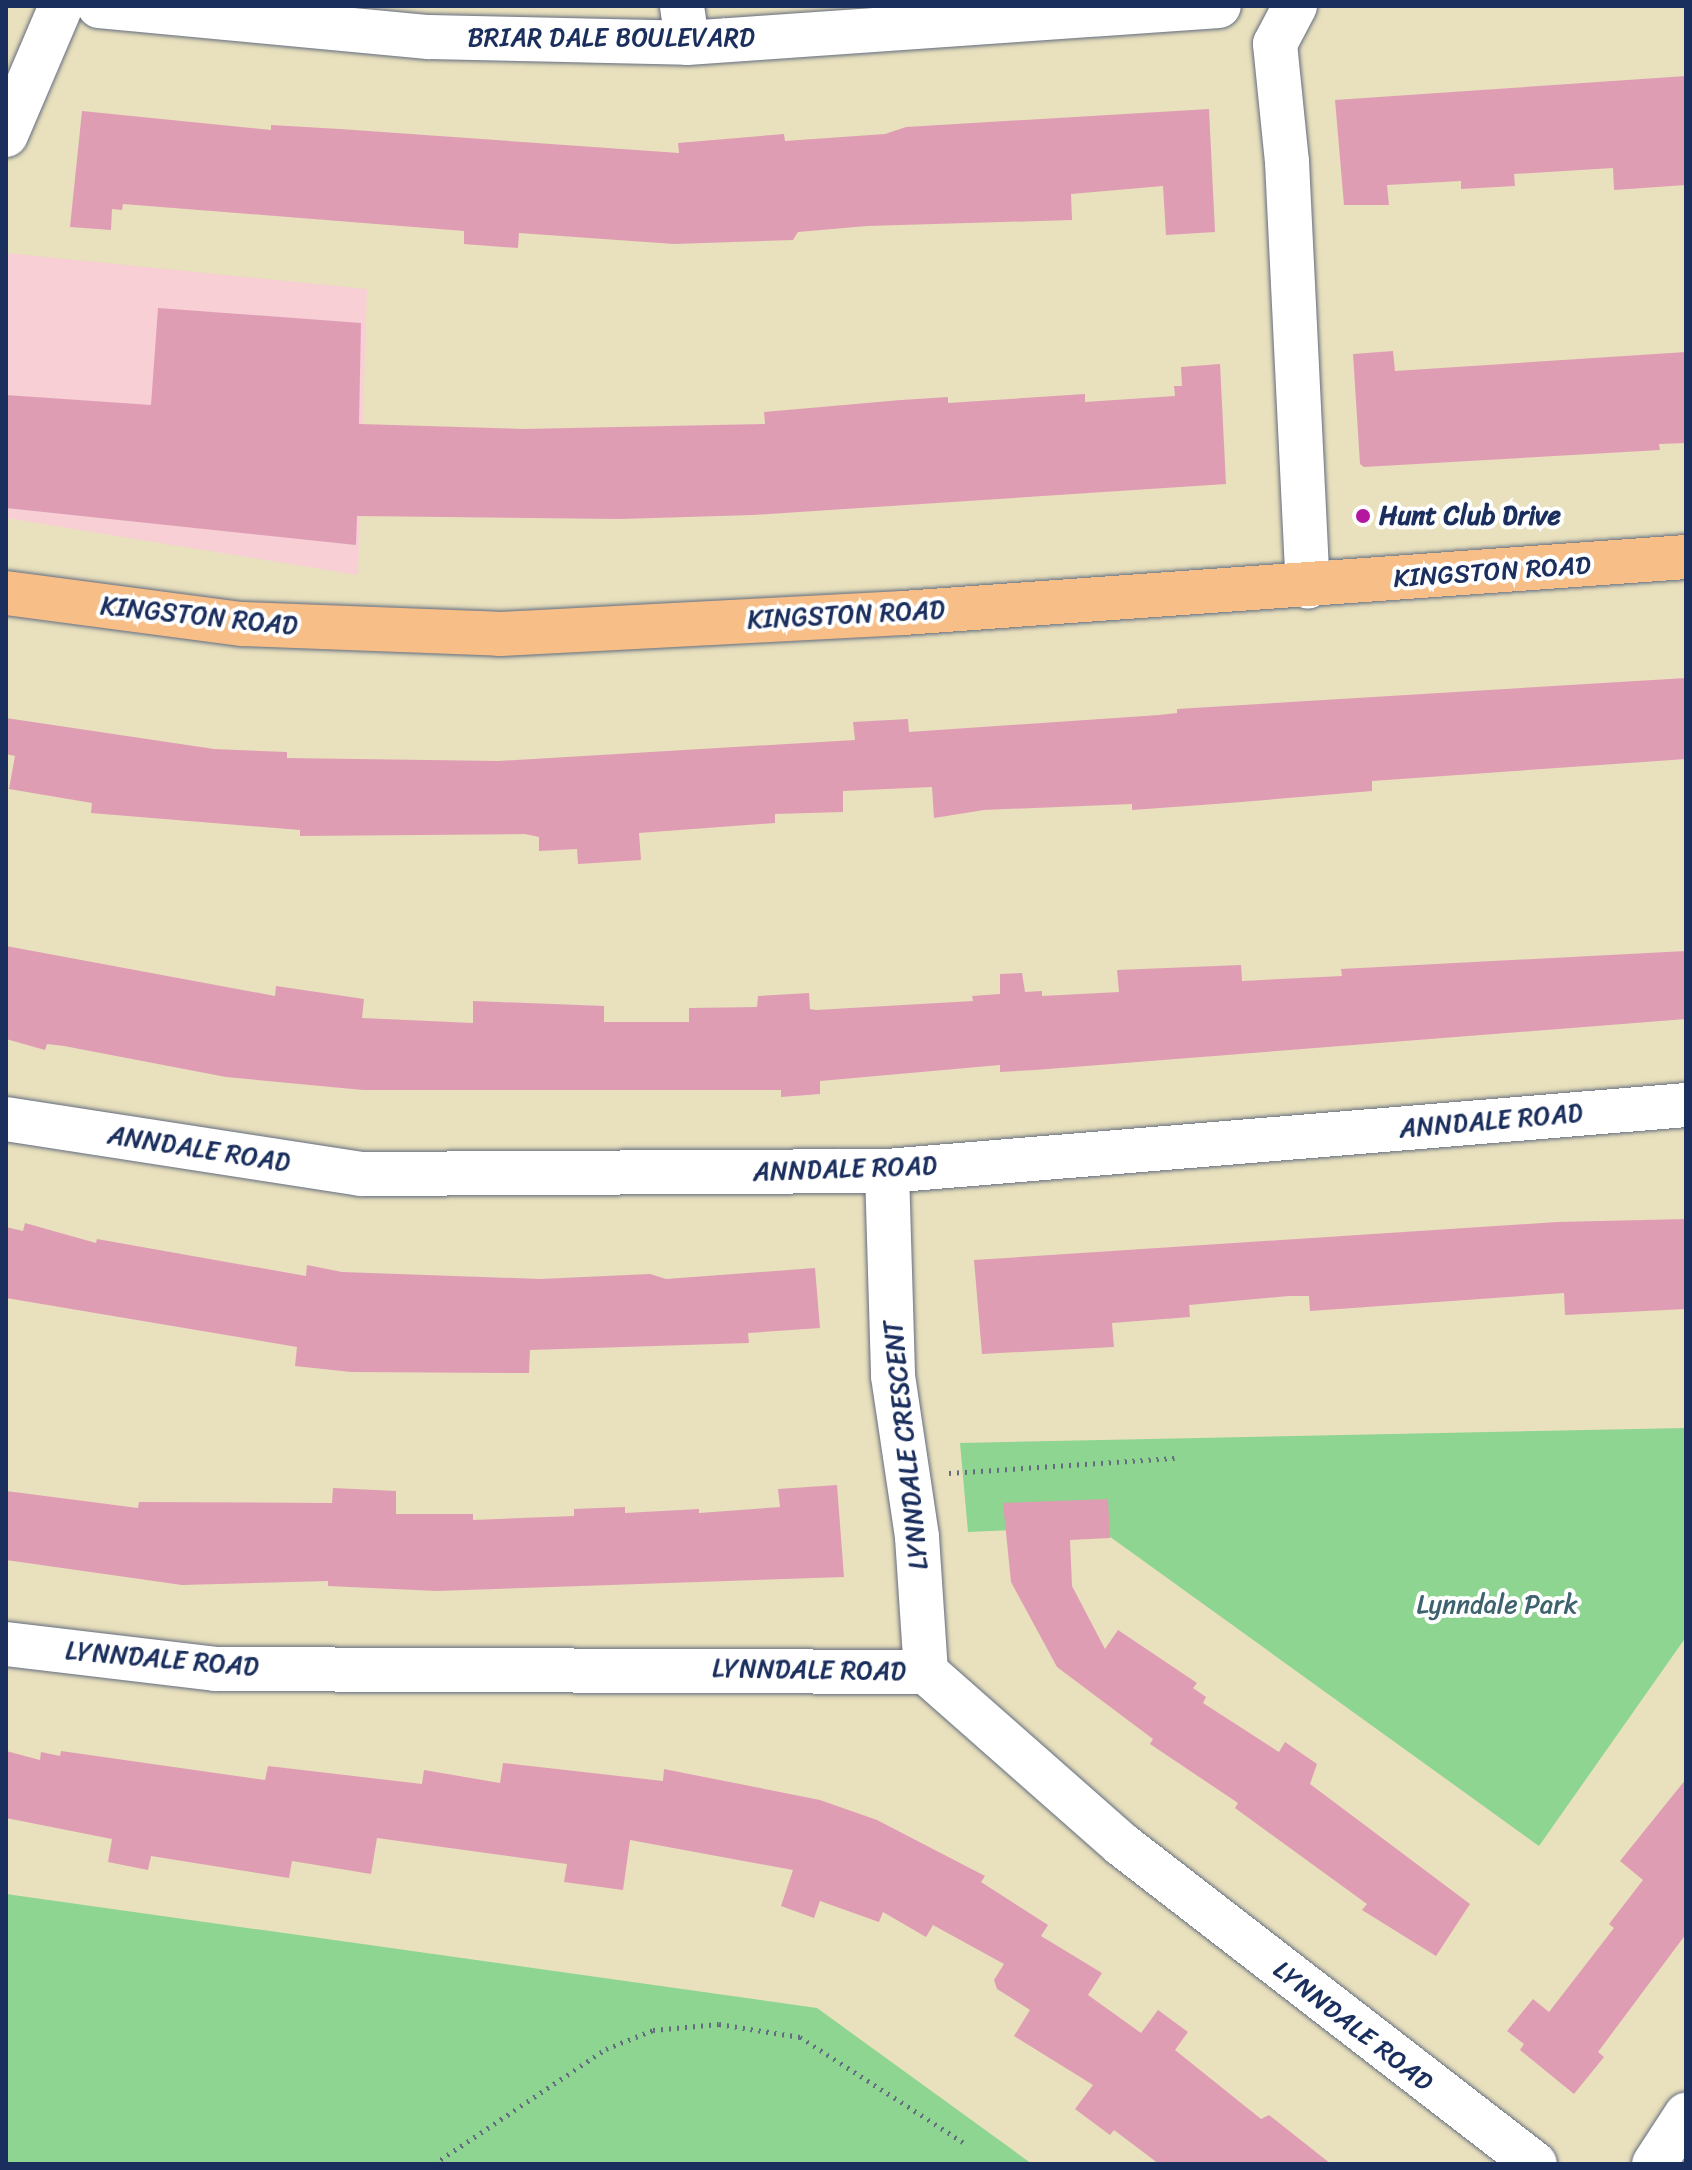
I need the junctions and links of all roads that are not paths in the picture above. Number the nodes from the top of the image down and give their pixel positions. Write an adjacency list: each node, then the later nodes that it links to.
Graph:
1 (61, 6): 6 (street)
2 (99, 6): 5 (street, BRIAR DALE BOULEVARD)
3 (1219, 6): 5 (street, BRIAR DALE BOULEVARD)
4 (1295, 6): 8 (street)
5 (685, 24)
6 (6, 135)
7 (1686, 557): 8 (main road, KINGSTON ROAD)
8 (1308, 586): 9 (main road, KINGSTON ROAD)
9 (6, 593)
10 (1686, 1105): 12 (street, ANNDALE ROAD)
11 (6, 1119): 12 (street, ANNDALE ROAD)
12 (887, 1171): 14 (street, LYNNDALE CRESCENT)
13 (6, 1644): 14 (street, LYNNDALE ROAD)
14 (926, 1672): 16 (street, LYNNDALE ROAD)
15 (1686, 2115): 17 (street)
16 (1535, 2164)
17 (1654, 2164)

